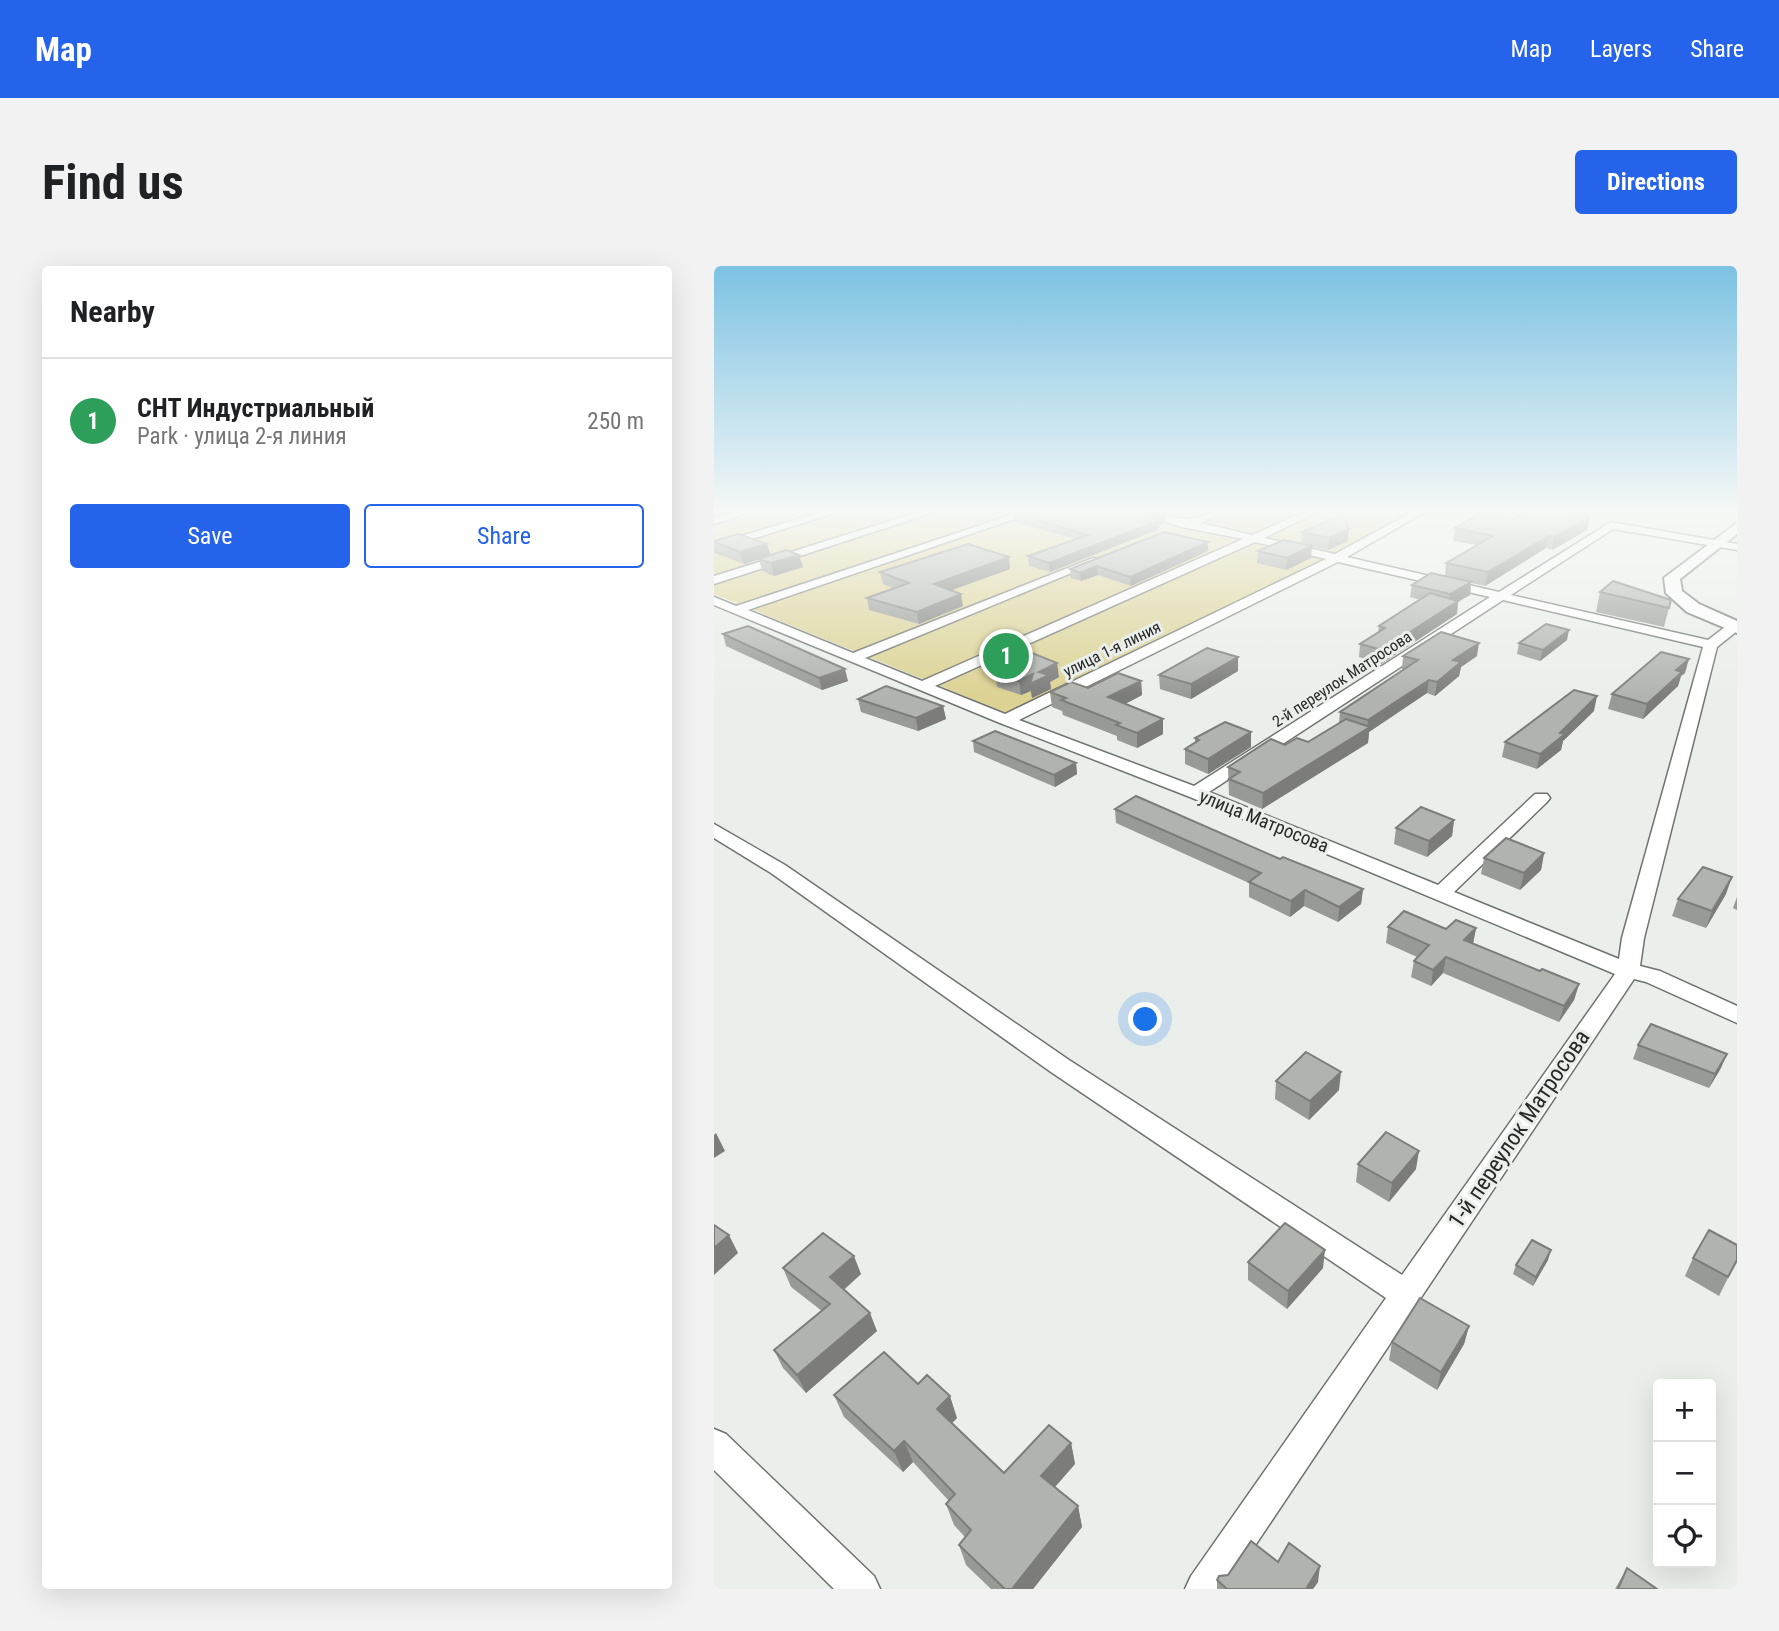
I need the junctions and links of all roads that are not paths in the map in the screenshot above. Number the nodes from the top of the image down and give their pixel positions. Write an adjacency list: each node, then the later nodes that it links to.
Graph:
1 (734, 574): 9 (street)
2 (845, 574): 12 (street)
3 (1063, 574): 15 (street)
4 (1172, 574): 16 (street)
5 (1304, 574): 17 (street, улица 1-я линия)
6 (1397, 574): 10 (street)
7 (1537, 574): 10 (street, 2-й переулок Матросова)
8 (1677, 574): 13 (main road)
9 (714, 580)
10 (1501, 598): 14 (street); 18 (street, 2-й переулок Матросова)
11 (714, 601): 12 (street, улица Матросова)
12 (736, 610): 15 (street, улица Матросова)
13 (1736, 627): 14 (street)
14 (1711, 645): 22 (street, 1-й переулок Матросова)
15 (852, 658): 16 (street, улица Матросова)
16 (922, 686): 17 (street, улица Матросова)
17 (1006, 720): 18 (street, улица Матросова)
18 (1196, 793): 21 (street, улица Матросова)
19 (1541, 798): 21 (street)
20 (714, 830): 24 (street)
21 (1441, 894): 22 (street, улица Матросова)
22 (1628, 971): 23 (street, улица Матросова); 24 (street, 1-й переулок Матросова)
23 (1737, 1015)
24 (1406, 1294): 27 (street, 1-й переулок Матросова)
25 (714, 1446): 26 (street)
26 (861, 1589)
27 (1205, 1589)

